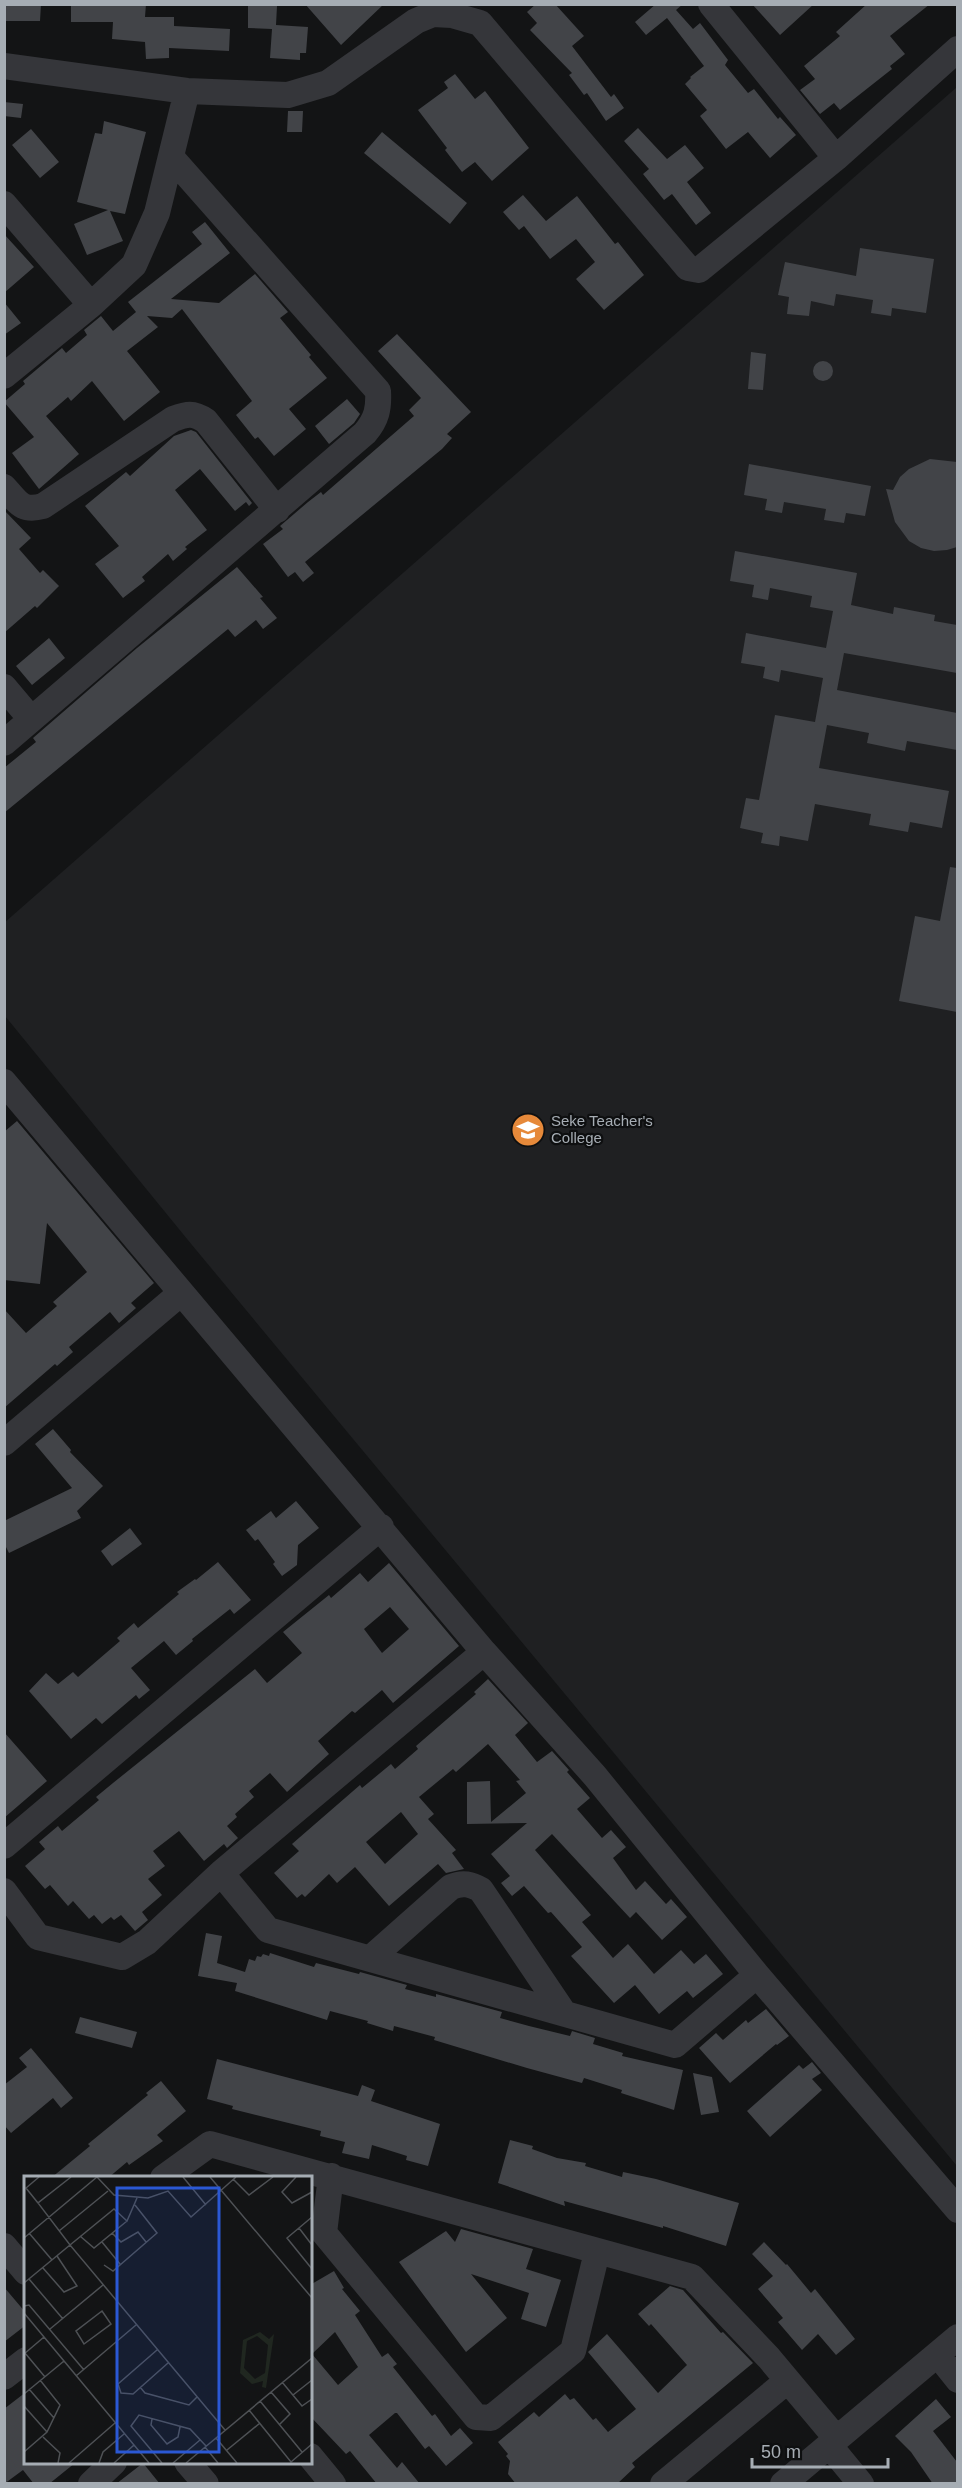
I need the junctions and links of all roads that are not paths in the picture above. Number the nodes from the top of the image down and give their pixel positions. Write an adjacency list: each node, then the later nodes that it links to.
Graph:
1 (711, 4): 6 (street)
2 (957, 49): 6 (street)
3 (4, 66): 4 (street)
4 (187, 92): 5 (street); 6 (street)
5 (172, 158): 8 (street); 11 (street)
6 (836, 158)
7 (4, 204): 8 (street)
8 (91, 305): 9 (street)
9 (4, 376)
10 (4, 487): 11 (street)
11 (277, 510): 13 (street)
12 (4, 687): 13 (street)
13 (31, 719): 14 (street)
14 (4, 743)
15 (4, 1082): 16 (street)
16 (181, 1293): 17 (street); 18 (street)
17 (4, 1443)
18 (381, 1527): 19 (street); 20 (street)
19 (484, 1652): 21 (street); 24 (street)
20 (4, 1846)
21 (221, 1873): 22 (street); 23 (street)
22 (4, 1891)
23 (372, 1958): 25 (street); 25 (street)
24 (757, 1975): 25 (street); 28 (street)
25 (564, 2013)
26 (166, 2176): 27 (street)
27 (331, 2176): 30 (street); 30 (street)
28 (957, 2210)
29 (4, 2246): 31 (street)
30 (597, 2252): 37 (street)
31 (24, 2269)
32 (957, 2337): 33 (street)
33 (938, 2355): 36 (street); 38 (street)
34 (24, 2362): 35 (street)
35 (4, 2377)
36 (957, 2379)
37 (787, 2381): 38 (street); 45 (street)
38 (832, 2441): 46 (street); 47 (street)
39 (312, 2458): 44 (street)
40 (113, 2464): 42 (street)
41 (189, 2464): 43 (street)
42 (91, 2484)
43 (206, 2484)
44 (333, 2484)
45 (663, 2484)
46 (783, 2484)
47 (861, 2484)

